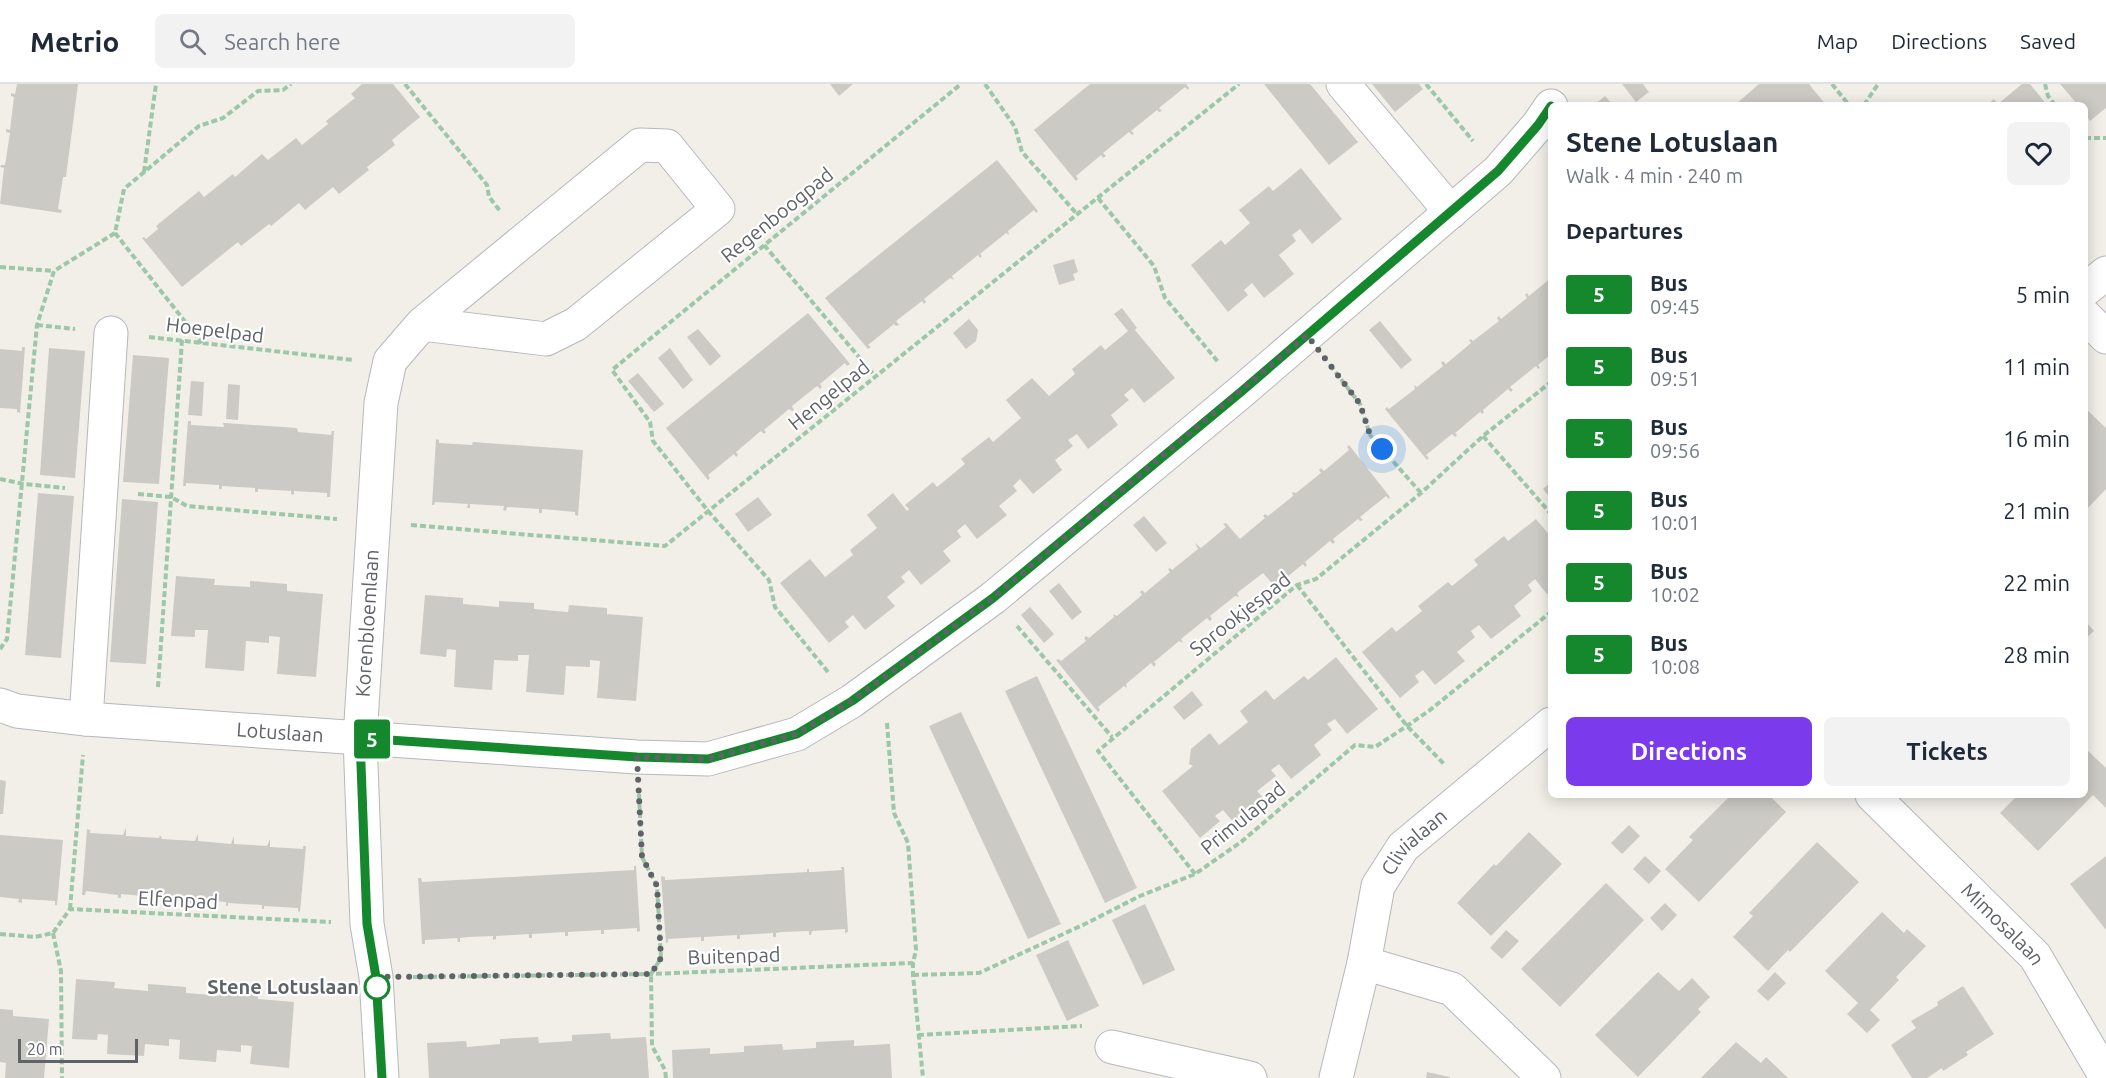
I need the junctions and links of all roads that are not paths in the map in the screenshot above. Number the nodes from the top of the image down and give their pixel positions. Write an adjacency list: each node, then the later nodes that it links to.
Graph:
1 (1343, 84): 5 (street)
2 (1567, 84): 3 (street, Lotuslaan)
3 (1554, 102)
4 (1548, 110): 5 (street, Lotuslaan)
5 (1450, 212): 15 (street, Lotuslaan)
6 (2106, 273): 7 (street)
7 (2088, 288)
8 (2088, 319): 11 (street)
9 (422, 324): 9 (street, Korenbloemlaan); 15 (street, Korenbloemlaan)
10 (111, 333): 13 (street)
11 (2106, 337)
12 (0, 705): 13 (street, Lotuslaan)
13 (86, 719): 15 (street, Lotuslaan)
14 (1548, 726): 17 (street, Clivialaan)
15 (360, 738): 20 (street, Korenbloemlaan)
16 (1875, 798): 19 (street, Mimosalaan)
17 (1364, 963): 22 (street, Clivialaan); 23 (street)
18 (1112, 1047): 21 (street)
19 (2106, 1077)
20 (382, 1078)
21 (1250, 1078)
22 (1336, 1078)
23 (1544, 1078)

